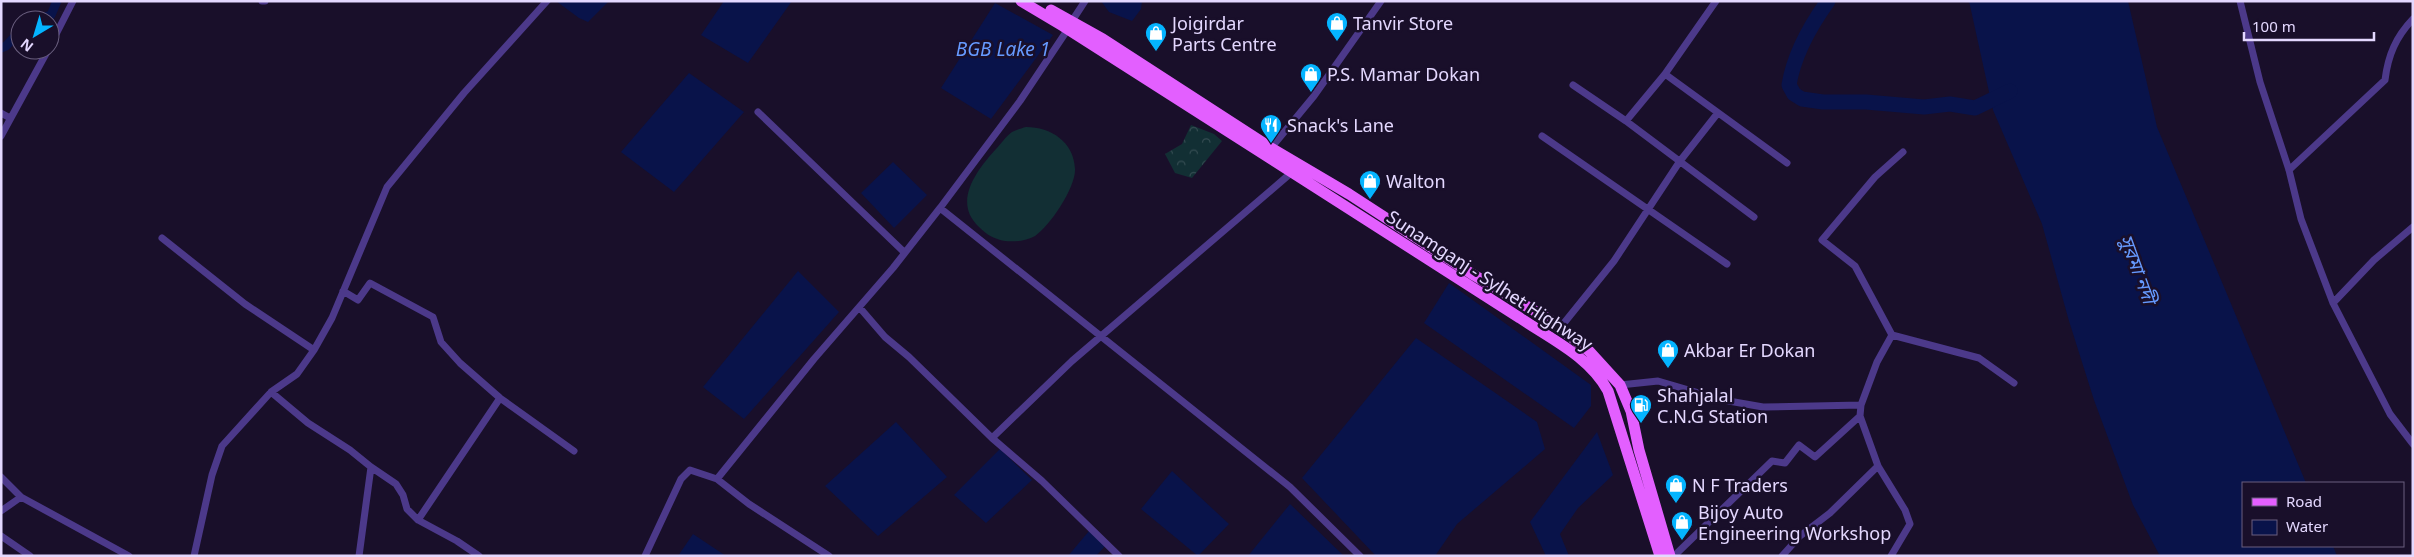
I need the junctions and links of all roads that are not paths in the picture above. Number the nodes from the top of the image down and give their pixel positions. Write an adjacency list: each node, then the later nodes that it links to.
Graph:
1 (73, 1): 11 (street)
2 (547, 1): 35 (street)
3 (1021, 1): 10 (main road, Sunamganj - Sylhet Highway)
4 (1037, 1): 10 (main road, Sunamganj - Sylhet Highway)
5 (1085, 1): 10 (street)
6 (1381, 1): 22 (street)
7 (1716, 1): 13 (street)
8 (2240, 1): 26 (street)
9 (2413, 19): 26 (street)
10 (1070, 25): 22 (main road, Sunamganj - Sylhet Highway); 27 (main road, Sunamganj - Sylhet Highway); 28 (street)
11 (60, 26)
12 (42, 60): 18 (street)
13 (1665, 74): 17 (street); 19 (street)
14 (1573, 85): 19 (street)
15 (758, 112): 33 (street)
16 (1, 113): 18 (street)
17 (1717, 114): 24 (street); 25 (street)
18 (10, 118): 20 (street)
19 (1626, 121): 24 (street)
20 (1, 136)
21 (1542, 136): 29 (street)
22 (1272, 148): 38 (main road, Sunamganj - Sylhet Highway)
23 (1903, 152): 39 (street)
24 (1680, 161): 29 (street); 30 (street)
25 (1787, 163)
26 (2288, 170): 36 (street)
27 (1291, 173): 40 (street); 68 (main road, Sunamganj - Sylhet Highway)
28 (940, 208): 33 (street); 40 (street)
29 (1647, 208): 34 (street); 38 (street)
30 (1754, 217)
31 (2413, 226): 36 (street)
32 (162, 238): 41 (street)
33 (904, 252): 37 (street)
34 (1727, 264)
35 (343, 291): 41 (street); 45 (street)
36 (2333, 303): 49 (street)
37 (860, 308): 48 (street); 54 (street)
38 (1560, 328): 43 (main road, Sunamganj - Sylhet Highway)
39 (1892, 335): 42 (street); 46 (street)
40 (1100, 337): 48 (street); 67 (street)
41 (314, 350): 44 (street)
42 (2014, 382)
43 (1620, 385): 46 (street); 69 (main road, Sunamganj - Sylhet Highway)
44 (271, 392): 52 (street); 61 (street)
45 (500, 398): 50 (street); 57 (street)
46 (1861, 405): 47 (street)
47 (1860, 416): 51 (street); 69 (street)
48 (992, 438): 66 (street)
49 (2413, 444)
50 (574, 451)
51 (1878, 466): 70 (street); 71 (street)
52 (371, 467): 57 (street); 62 (street)
53 (1, 477): 55 (street)
54 (716, 479): 64 (street); 65 (street)
55 (21, 497): 56 (street); 60 (street)
56 (1, 510)
57 (418, 520): 63 (street)
58 (1, 536): 59 (street)
59 (30, 556)
60 (130, 556)
61 (194, 556)
62 (359, 556)
63 (479, 556)
64 (645, 556)
65 (829, 556)
66 (1119, 556)
67 (1360, 556)
68 (1660, 556)
69 (1672, 556)
70 (1782, 556)
71 (1891, 556)

